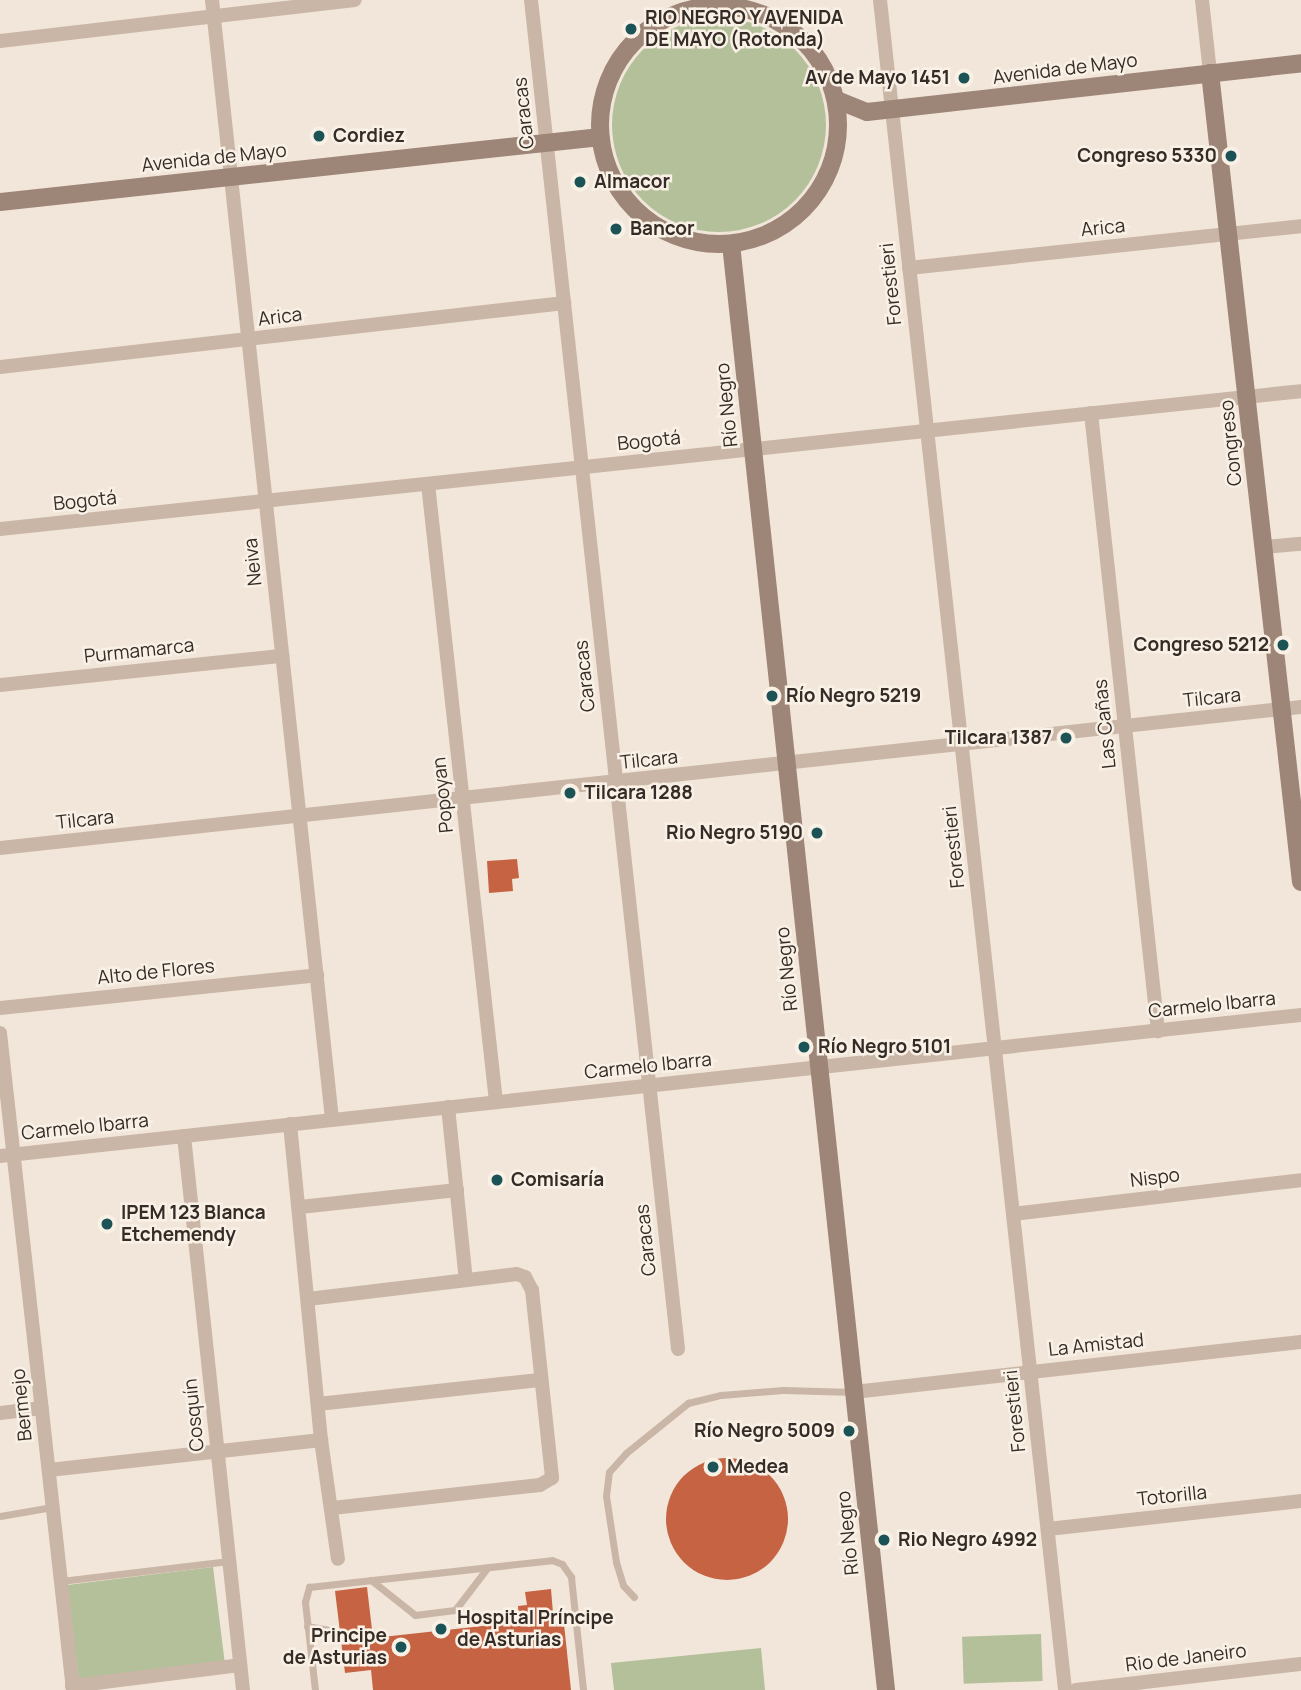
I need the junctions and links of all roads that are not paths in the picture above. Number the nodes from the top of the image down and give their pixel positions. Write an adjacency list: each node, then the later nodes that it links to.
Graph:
1 (212, 0): 7 (street, Neiva)
2 (355, 0): 7 (street)
3 (531, 0): 14 (street, Caracas)
4 (880, 0): 12 (street, Forestieri)
5 (1202, 0): 10 (street, Congreso)
6 (706, 3): 11 (main road); 13 (main road)
7 (214, 16): 8 (street); 15 (street, Neiva)
8 (0, 41)
9 (1301, 63): 10 (main road, Avenida de Mayo)
10 (1210, 73): 12 (main road, Avenida de Mayo); 18 (main road, Congreso)
11 (837, 100): 12 (main road, Avenida de Mayo); 19 (main road)
12 (892, 110): 20 (street, Forestieri)
13 (600, 137): 14 (main road, Avenida de Mayo); 19 (main road)
14 (547, 143): 15 (main road, Avenida de Mayo); 21 (street, Caracas)
15 (231, 177): 16 (main road, Avenida de Mayo); 22 (street, Neiva)
16 (0, 202)
17 (1301, 226): 18 (street, Arica)
18 (1229, 234): 20 (street, Arica); 25 (main road, Congreso)
19 (731, 244): 28 (main road, Río Negro)
20 (909, 268): 27 (street, Forestieri)
21 (564, 303): 22 (street, Arica); 29 (street, Caracas)
22 (248, 340): 23 (street, Arica); 31 (street, Neiva)
23 (0, 367)
24 (1301, 391): 25 (street, Bogotá)
25 (1247, 397): 26 (street, Bogotá); 34 (main road, Congreso)
26 (1091, 413): 27 (street, Bogotá); 39 (street, Las Cañas)
27 (927, 431): 28 (street, Bogotá); 40 (street, Forestieri)
28 (752, 450): 29 (street, Bogotá); 41 (main road, Río Negro)
29 (582, 468): 30 (street, Bogotá); 42 (street, Caracas)
30 (428, 484): 31 (street, Bogotá); 43 (street, Popoyan)
31 (266, 501): 32 (street, Bogotá); 35 (street, Neiva)
32 (0, 529)
33 (1301, 544): 34 (street)
34 (1264, 547): 38 (main road, Congreso)
35 (283, 656): 36 (street, Purmamarca); 44 (street, Neiva)
36 (0, 685)
37 (1301, 708): 38 (street, Tilcara)
38 (1282, 709): 39 (street, Tilcara); 46 (main road, Congreso)
39 (1125, 727): 40 (street, Tilcara); 50 (street, Las Cañas)
40 (962, 744): 41 (street, Tilcara); 52 (street, Forestieri)
41 (786, 764): 42 (street, Tilcara); 53 (main road, Río Negro)
42 (616, 782): 43 (street, Tilcara); 54 (street, Caracas)
43 (463, 799): 44 (street, Tilcara); 55 (street, Popoyan)
44 (300, 818): 45 (street, Tilcara); 47 (street, Neiva)
45 (0, 848)
46 (1301, 873)
47 (317, 975): 48 (street, Alto de Flores); 57 (street, Neiva)
48 (0, 1008)
49 (1301, 1015): 50 (street, Carmelo Ibarra)
50 (1158, 1031): 52 (street, Carmelo Ibarra)
51 (0, 1032): 60 (street, Bermejo)
52 (995, 1048): 53 (street, Carmelo Ibarra); 64 (street, Forestieri)
53 (819, 1067): 54 (street, Carmelo Ibarra); 71 (main road, Río Negro)
54 (648, 1086): 55 (street, Carmelo Ibarra); 68 (street, Caracas)
55 (496, 1102): 56 (street, Carmelo Ibarra)
56 (448, 1107): 57 (street, Carmelo Ibarra); 62 (street)
57 (332, 1120): 58 (street, Carmelo Ibarra)
58 (290, 1124): 59 (street, Carmelo Ibarra); 63 (street)
59 (184, 1136): 60 (street, Carmelo Ibarra); 76 (street, Cosquín)
60 (7, 1155): 73 (street, Bermejo)
61 (1301, 1180): 64 (street, Nispo)
62 (457, 1190): 63 (street); 65 (street)
63 (300, 1207): 66 (street)
64 (1013, 1214): 69 (street, Forestieri)
65 (466, 1280): 66 (street); 70 (street)
66 (308, 1299): 72 (street)
67 (1301, 1342): 69 (street, La Amistad)
68 (678, 1349)
69 (1030, 1372): 71 (street, La Amistad); 82 (street, Forestieri)
70 (540, 1380): 72 (street); 80 (street)
71 (854, 1392): 88 (lane); 97 (main road, Río Negro)
72 (318, 1404): 75 (street)
73 (42, 1408): 74 (street); 77 (street, Bermejo)
74 (0, 1413)
75 (321, 1440): 76 (street); 80 (street)
76 (217, 1450): 77 (street); 84 (street, Cosquín)
77 (49, 1470): 79 (street, Bermejo)
78 (1301, 1501): 82 (street, Totorilla)
79 (53, 1507): 81 (lane); 87 (street, Bermejo)
80 (332, 1508): 83 (street)
81 (0, 1516)
82 (1048, 1529): 98 (street, Forestieri)
83 (338, 1559)
84 (229, 1561): 87 (lane); 92 (street, Cosquín)
85 (488, 1567): 86 (lane); 86 (lane); 96 (lane)
86 (371, 1580): 89 (lane)
87 (61, 1581): 93 (street, Bermejo)
88 (634, 1597)
89 (307, 1626): 90 (lane); 95 (lane)
90 (334, 1631)
91 (1301, 1664): 99 (street, Rio de Janeiro)
92 (240, 1665): 93 (street); 94 (street, Cosquín)
93 (72, 1688)
94 (243, 1690)
95 (315, 1690)
96 (583, 1690)
97 (886, 1690)
98 (1065, 1690)
99 (1076, 1690)

